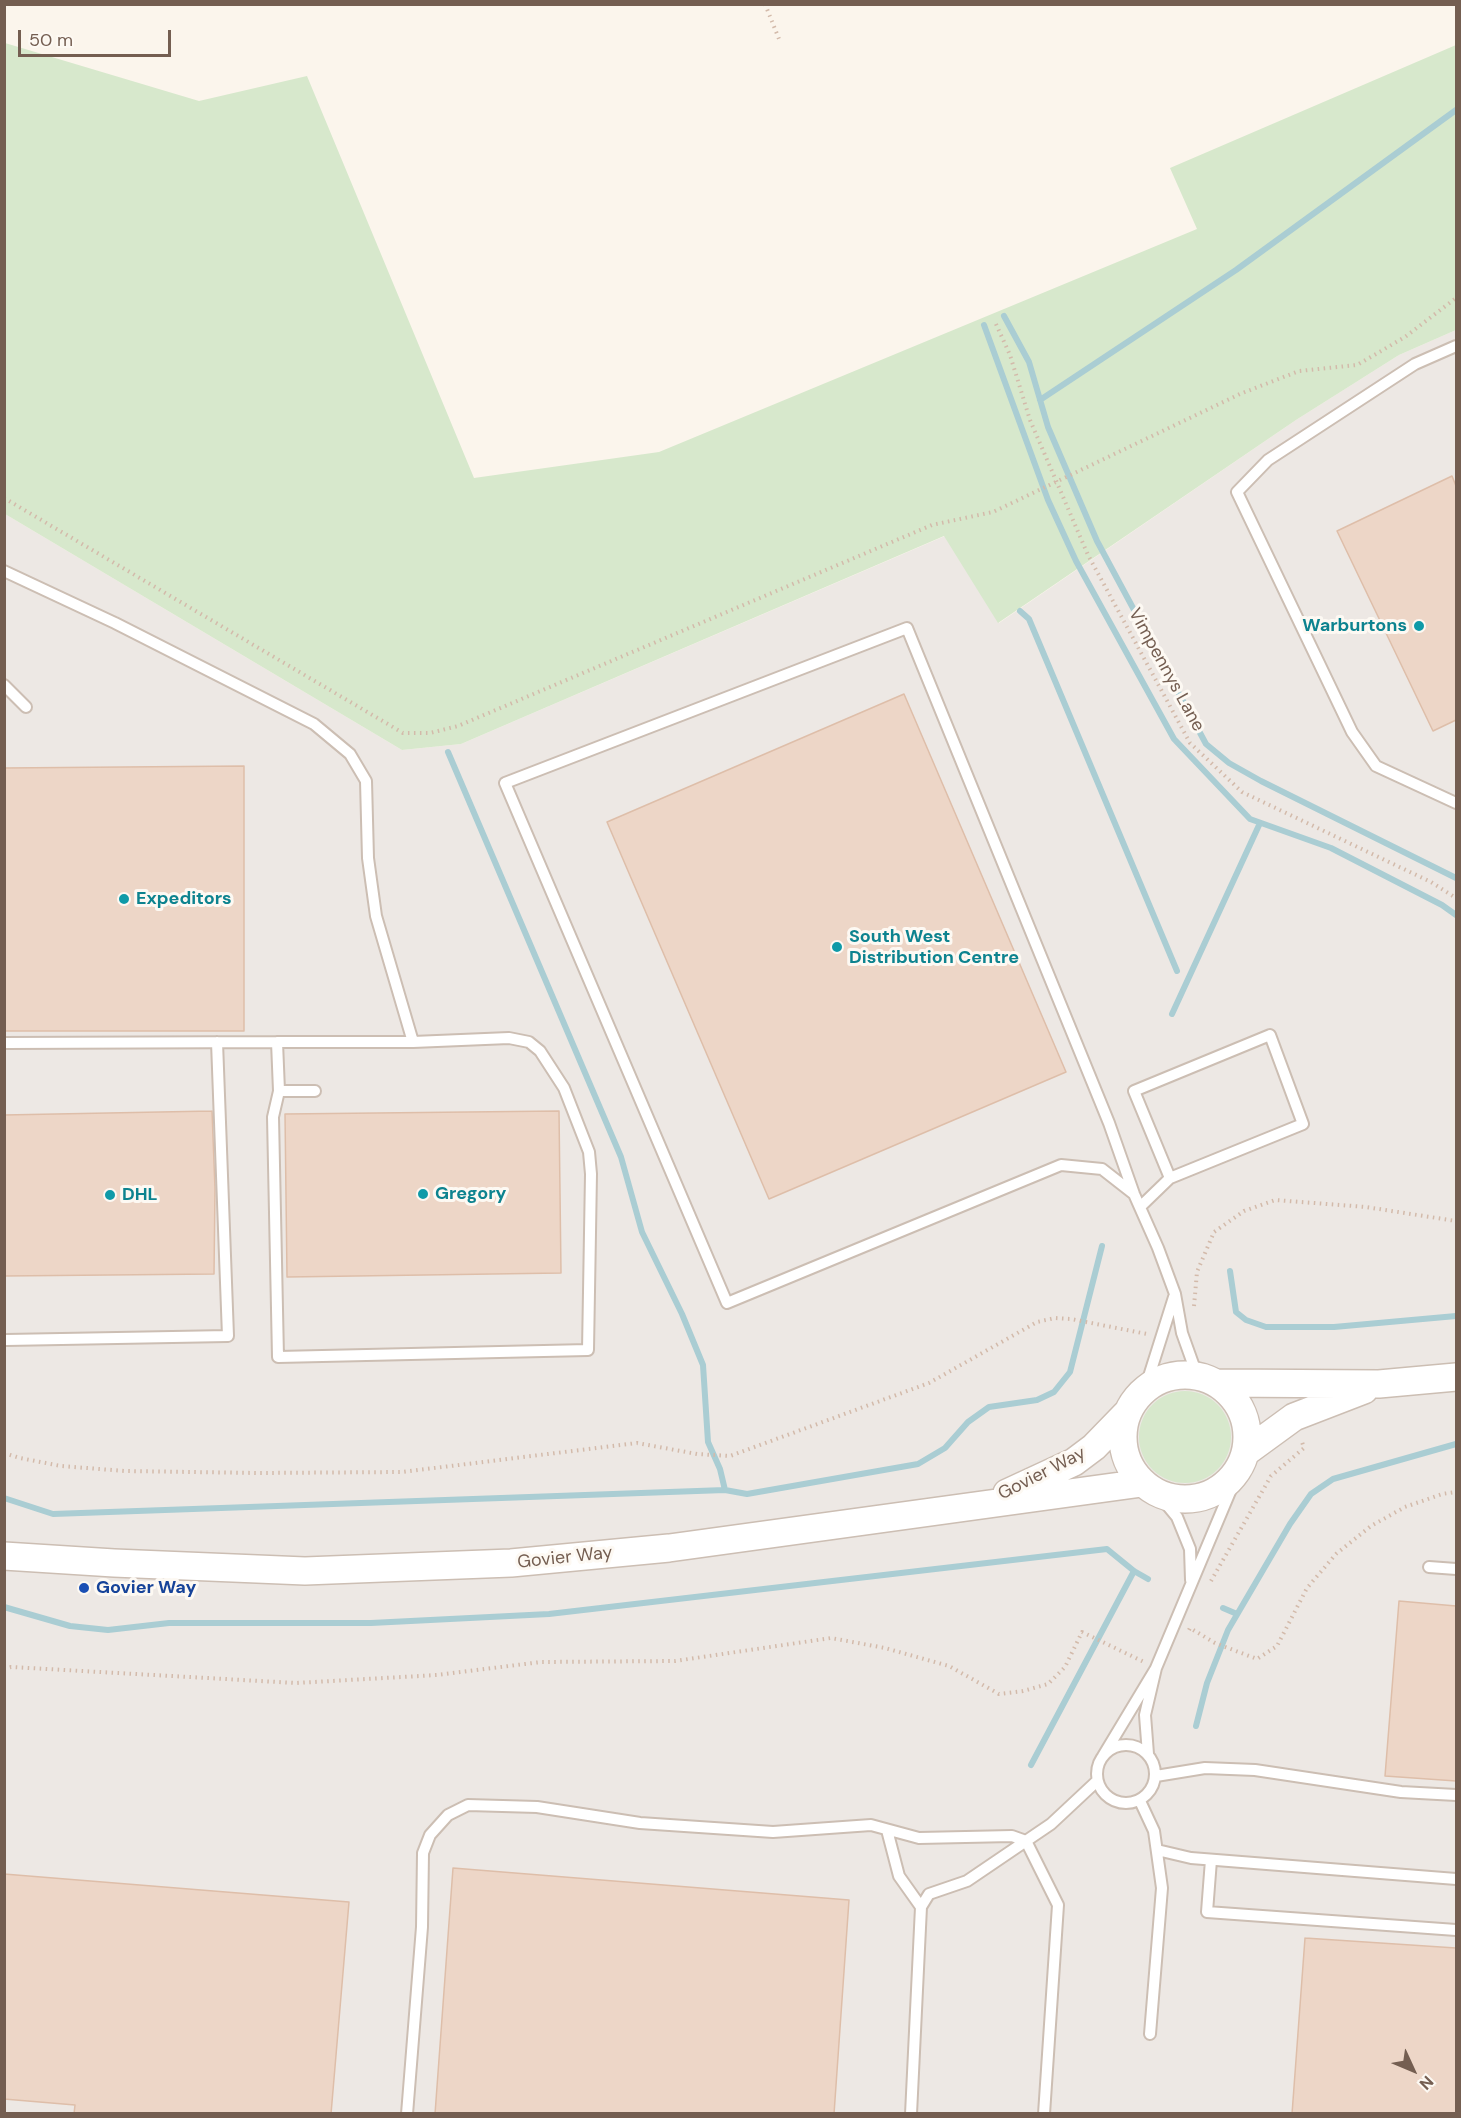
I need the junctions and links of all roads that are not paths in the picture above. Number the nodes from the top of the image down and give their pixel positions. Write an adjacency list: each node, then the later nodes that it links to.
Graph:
1 (1456, 346): 5 (lane)
2 (4, 571): 8 (lane)
3 (4, 685): 4 (lane)
4 (26, 707)
5 (1456, 802)
6 (217, 1042): 7 (lane); 9 (lane); 16 (lane)
7 (277, 1042): 8 (lane); 10 (lane)
8 (413, 1042): 10 (lane)
9 (4, 1043)
10 (279, 1091): 11 (lane)
11 (315, 1091)
12 (1170, 1178): 12 (lane); 14 (lane)
13 (1134, 1194): 13 (lane); 14 (lane)
14 (1140, 1207): 15 (lane)
15 (1175, 1294): 18 (lane); 20 (lane)
16 (6, 1340)
17 (1456, 1377): 19 (street)
18 (1207, 1379): 19 (street); 20 (street); 22 (street)
19 (1379, 1384): 22 (street)
20 (1145, 1389): 21 (street)
21 (1128, 1412): 23 (street); 24 (street, Govier Way)
22 (1243, 1460): 23 (street); 30 (lane)
23 (1150, 1488): 24 (street, Govier Way); 30 (lane)
24 (978, 1506): 27 (street, Govier Way)
25 (4, 1542): 27 (street, Govier Way)
26 (4, 1556): 27 (street, Govier Way)
27 (41, 1557)
28 (1429, 1567): 29 (lane)
29 (1456, 1569)
30 (1191, 1586): 31 (lane)
31 (1156, 1668): 32 (lane); 33 (lane)
32 (1148, 1754): 33 (lane); 34 (lane)
33 (1103, 1755): 35 (lane)
34 (1156, 1776): 36 (lane); 37 (lane)
35 (1097, 1780): 37 (lane); 39 (lane)
36 (1456, 1795)
37 (1140, 1801): 40 (lane)
38 (887, 1830): 39 (lane); 43 (lane); 46 (lane)
39 (1026, 1841): 43 (lane); 48 (lane)
40 (1157, 1851): 41 (lane); 45 (lane)
41 (1211, 1860): 42 (lane); 44 (lane)
42 (1456, 1879)
43 (921, 1907): 47 (lane)
44 (1456, 1930)
45 (1150, 2034)
46 (407, 2114)
47 (911, 2114)
48 (1044, 2114)

